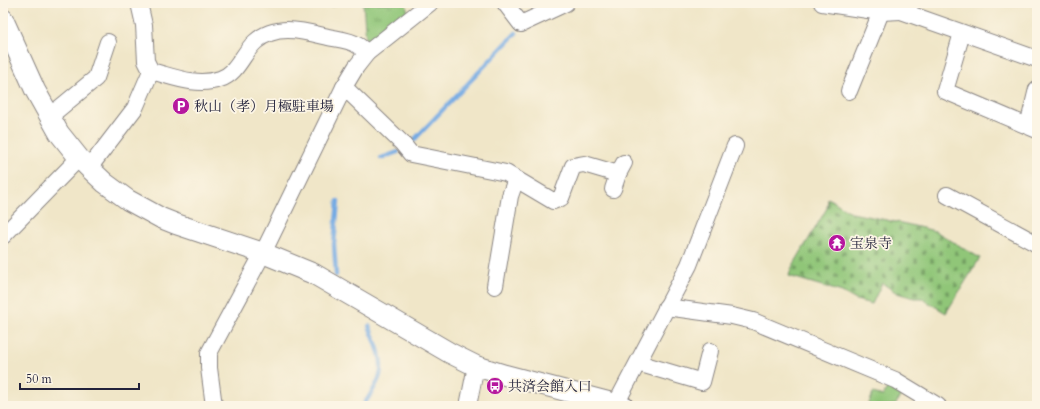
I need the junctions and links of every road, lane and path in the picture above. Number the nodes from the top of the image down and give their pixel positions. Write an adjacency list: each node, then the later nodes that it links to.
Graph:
1 (139, 3): 13 (street)
2 (505, 3): 3 (street)
3 (566, 3)
4 (822, 3): 7 (street)
5 (424, 5): 11 (street)
6 (906, 7): 7 (street); 9 (street)
7 (881, 12): 16 (street)
8 (3, 19): 17 (street)
9 (962, 33): 12 (street); 18 (street)
10 (109, 51): 17 (street)
11 (367, 53): 13 (street); 14 (street)
12 (1037, 59)
13 (151, 71): 20 (street)
14 (344, 87): 22 (street); 26 (street)
15 (1037, 89): 18 (street)
16 (849, 91)
17 (50, 116): 20 (street)
18 (1032, 128)
19 (735, 146): 28 (street)
20 (84, 163): 24 (street); 26 (street)
21 (619, 176): 22 (street)
22 (516, 179): 27 (street)
23 (947, 195): 25 (street)
24 (3, 236)
25 (1037, 244)
26 (262, 253): 31 (street); 33 (street)
27 (495, 286)
28 (666, 307): 30 (street); 35 (street)
29 (710, 351): 30 (street)
30 (638, 363): 32 (street)
31 (476, 366): 32 (street); 34 (street)
32 (620, 405)
33 (214, 406)
34 (468, 406)
35 (938, 406)

